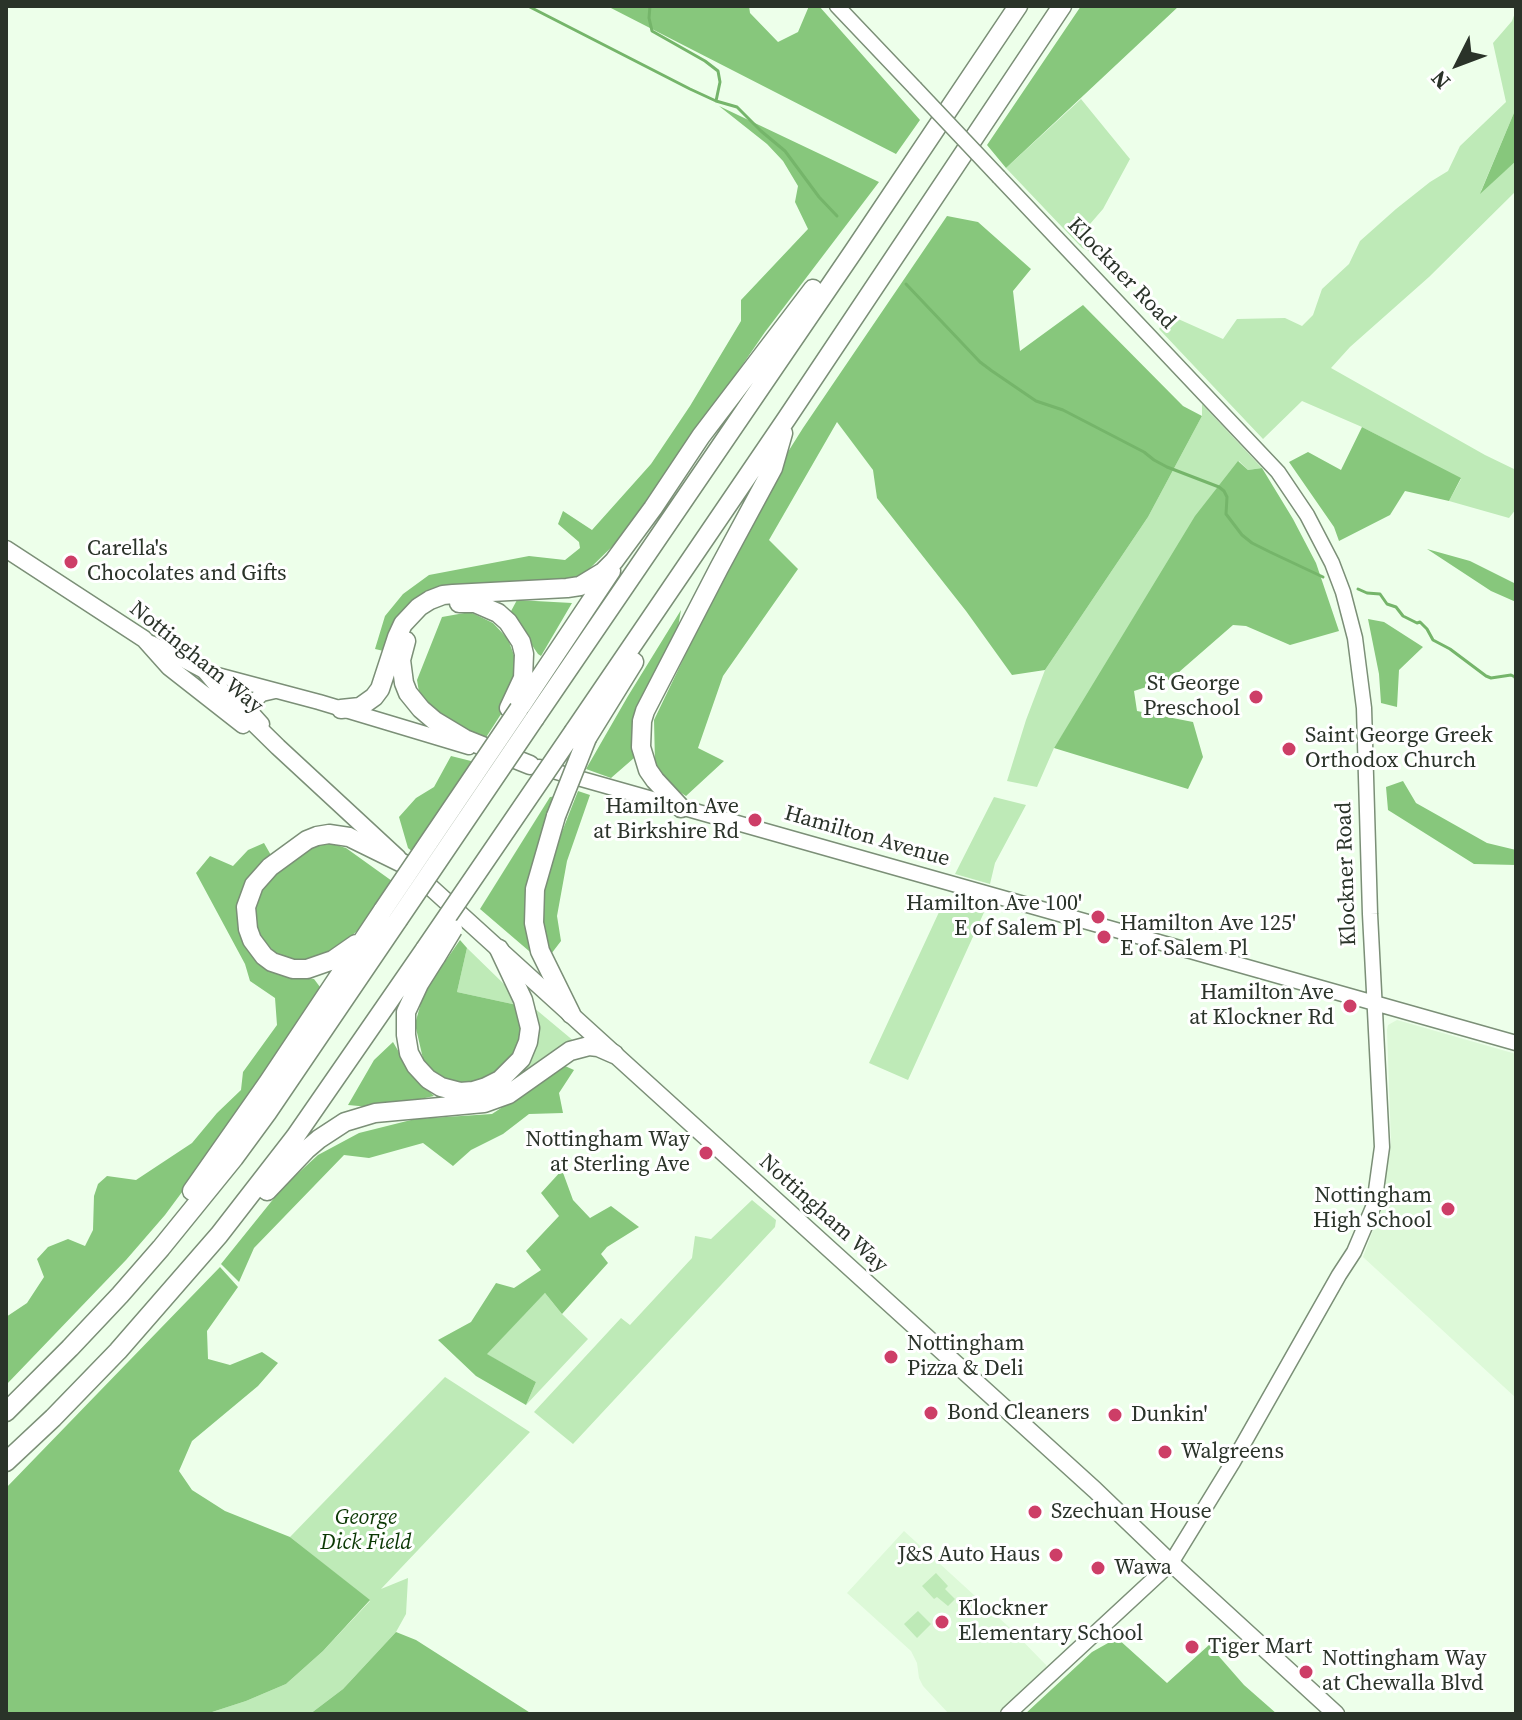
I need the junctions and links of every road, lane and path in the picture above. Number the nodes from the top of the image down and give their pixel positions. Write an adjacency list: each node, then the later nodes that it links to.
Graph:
1 (837, 6): 22 (main road, Klockner Road, bridge)
2 (1018, 6): 4 (highway)
3 (1062, 6): 5 (highway)
4 (853, 252): 6 (highway); 12 (highway)
5 (787, 418): 13 (highway); 16 (highway)
6 (643, 521): 11 (highway); 12 (highway)
7 (6, 549): 8 (main road, Nottingham Way)
8 (144, 639): 9 (main road, Hamilton Avenue); 14 (main road, Nottingham Way)
9 (206, 672): 10 (main road, Hamilton Avenue); 14 (main road, Nottingham Way)
10 (275, 691): 11 (main road, Hamilton Avenue); 14 (main road)
11 (341, 709): 15 (main road, Hamilton Avenue)
12 (521, 711): 15 (highway); 18 (highway, bridge); 18 (highway, bridge)
13 (580, 735): 21 (highway, bridge); 23 (highway, bridge)
14 (278, 747): 17 (main road, Nottingham Way)
15 (530, 765): 16 (main road, Hamilton Avenue)
16 (681, 808): 22 (main road, Hamilton Avenue)
17 (404, 864): 19 (highway); 20 (main road, Nottingham Way)
18 (391, 915): 19 (highway); 27 (highway)
19 (365, 938): 27 (highway)
20 (499, 949): 21 (highway); 23 (main road, Nottingham Way)
21 (430, 953): 26 (highway)
22 (1374, 1003): 24 (main road, Hamilton Avenue); 30 (main road, Klockner Road)
23 (571, 1014): 25 (main road, Nottingham Way)
24 (1516, 1043)
25 (614, 1054): 26 (highway); 30 (main road, Nottingham Way)
26 (236, 1214): 29 (highway)
27 (70, 1348): 28 (highway)
28 (6, 1412)
29 (6, 1462)
30 (1171, 1563): 31 (main road, Klockner Road); 32 (main road, Nottingham Way)
31 (1008, 1714)
32 (1336, 1714)

